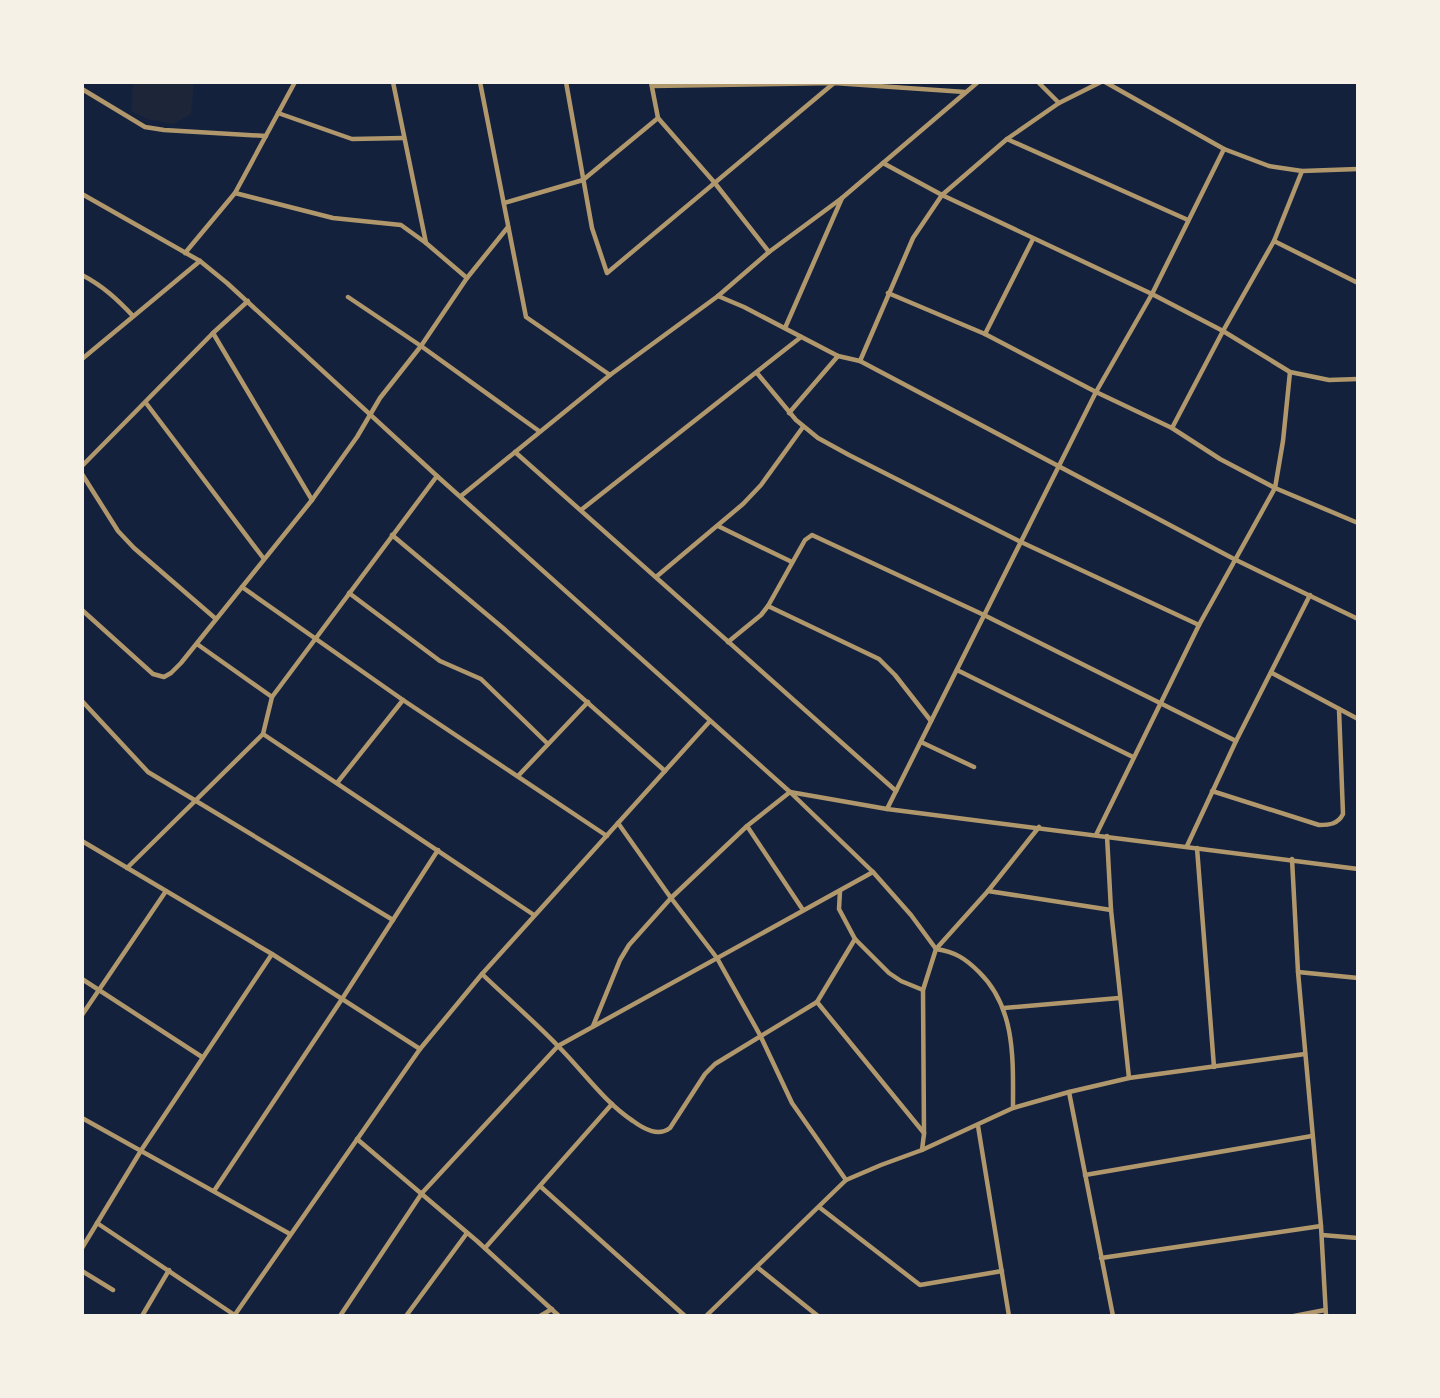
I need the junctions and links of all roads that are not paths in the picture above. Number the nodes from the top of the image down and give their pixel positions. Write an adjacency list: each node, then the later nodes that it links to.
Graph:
1 (295, 82): 14 (street)
2 (393, 82): 17 (street)
3 (480, 82): 29 (street)
4 (566, 82): 23 (street)
5 (978, 82): 12 (street)
6 (1038, 82): 13 (street)
7 (1103, 82): 13 (street); 19 (street)
8 (834, 83): 9 (street); 10 (street); 24 (street)
9 (865, 83): 12 (street)
10 (651, 84): 15 (street)
11 (82, 89): 16 (street)
12 (965, 92): 20 (street)
13 (1059, 103): 18 (street)
14 (278, 113): 16 (street); 17 (street)
15 (658, 118): 23 (street); 24 (street)
16 (266, 136): 25 (street)
17 (404, 138): 34 (street)
18 (1007, 139): 27 (street); 30 (street)
19 (1224, 149): 22 (street); 30 (street)
20 (883, 163): 27 (street); 28 (street)
21 (1358, 169): 22 (street)
22 (1302, 171): 33 (street)
23 (583, 180): 24 (street); 29 (street)
24 (714, 182): 35 (street)
25 (235, 193): 34 (street); 36 (street)
26 (82, 194): 36 (street)
27 (942, 195): 32 (street); 41 (street)
28 (842, 198): 35 (street); 47 (street)
29 (504, 203): 31 (street)
30 (1188, 219): 42 (street)
31 (508, 227): 39 (street); 58 (street)
32 (1033, 239): 42 (street); 50 (street)
33 (1274, 241): 40 (street); 48 (street)
34 (426, 243): 39 (street)
35 (769, 252): 43 (street)
36 (185, 253): 37 (street)
37 (200, 261): 45 (street); 46 (street)
38 (82, 275): 46 (street)
39 (467, 278): 52 (street)
40 (1358, 283)
41 (888, 293): 50 (street); 55 (street)
42 (1152, 294): 48 (street); 60 (street)
43 (718, 296): 47 (street); 58 (street)
44 (348, 297): 52 (street)
45 (248, 301): 49 (street); 62 (street)
46 (133, 316): 54 (street)
47 (785, 328): 51 (street)
48 (1222, 331): 56 (street); 65 (street)
49 (213, 333): 61 (street); 74 (street)
50 (985, 334): 60 (street)
51 (801, 337): 53 (street); 57 (street)
52 (421, 345): 62 (street); 66 (street)
53 (838, 356): 55 (street); 63 (street)
54 (82, 359)
55 (860, 361): 69 (street)
56 (1290, 372): 59 (street); 72 (street)
57 (757, 373): 63 (street); 75 (street)
58 (610, 375): 66 (street)
59 (1358, 379)
60 (1096, 392): 65 (street); 69 (street)
61 (146, 403): 68 (street); 80 (street)
62 (370, 413): 71 (street); 74 (street)
63 (789, 413): 64 (street)
64 (803, 427): 77 (street); 79 (street)
65 (1172, 428): 72 (street)
66 (539, 431): 67 (street)
67 (515, 452): 73 (street); 75 (street)
68 (82, 466)
69 (1059, 466): 79 (street); 81 (street)
70 (82, 474): 91 (street)
71 (437, 476): 73 (street); 78 (street)
72 (1275, 488): 76 (street); 81 (street)
73 (461, 496): 106 (street)
74 (312, 500): 80 (street)
75 (581, 510): 83 (street)
76 (1358, 523)
77 (718, 526): 82 (street); 83 (street)
78 (392, 535): 85 (street); 102 (street)
79 (1021, 542): 89 (street); 93 (street)
80 (264, 559): 84 (street)
81 (1234, 559): 86 (street); 93 (street)
82 (792, 562): 87 (street); 89 (street)
83 (656, 577): 95 (street)
84 (242, 587): 91 (street); 94 (street)
85 (349, 593): 94 (street); 111 (street)
86 (1310, 596): 92 (street); 98 (street)
87 (768, 606): 95 (street); 107 (street)
88 (85, 612): 90 (street); 96 (street)
89 (984, 615): 97 (street); 103 (street)
90 (82, 619)
91 (216, 619): 96 (street)
92 (1358, 619)
93 (1199, 625): 103 (street)
94 (315, 639): 99 (street); 100 (street)
95 (728, 642): 117 (street)
96 (197, 644): 99 (street)
97 (957, 669): 107 (street); 112 (street)
98 (1272, 673): 104 (street); 109 (street)
99 (272, 697): 108 (street)
100 (403, 700): 115 (street); 116 (street)
101 (82, 701): 120 (street)
102 (588, 702): 111 (street); 114 (street)
103 (1161, 703): 109 (street); 112 (street)
104 (1339, 709): 105 (street); 118 (street)
105 (1358, 719)
106 (710, 721): 114 (street); 119 (street)
107 (931, 721): 110 (street)
108 (263, 734): 116 (street); 120 (street)
109 (1236, 741): 118 (street)
110 (921, 742): 113 (street); 117 (street)
111 (548, 744): 115 (street)
112 (1133, 758): 125 (street)
113 (974, 767)
114 (665, 771): 122 (street)
115 (518, 776): 126 (street)
116 (337, 783): 131 (street)
117 (896, 791): 121 (street)
118 (1212, 791): 129 (street)
119 (790, 792): 121 (street); 123 (street); 135 (street)
120 (194, 801): 133 (street); 143 (street)
121 (887, 809): 124 (street)
122 (618, 823): 126 (street); 139 (street)
123 (747, 826): 139 (street); 140 (street)
124 (1039, 827): 125 (street); 138 (street)
125 (1096, 835): 127 (street)
126 (607, 836): 142 (street)
127 (1107, 836): 129 (street); 141 (street)
128 (82, 841): 133 (street)
129 (1187, 846): 130 (street)
130 (1197, 848): 132 (street); 165 (street)
131 (438, 850): 142 (street); 143 (street)
132 (1292, 860): 134 (street); 148 (street)
133 (127, 868): 136 (street)
134 (1358, 869)
135 (873, 872): 137 (street); 145 (street)
136 (166, 891): 146 (street); 152 (street)
137 (840, 891): 140 (street); 144 (street)
138 (988, 891): 141 (street); 145 (street)
139 (671, 898): 147 (street); 159 (street)
140 (803, 910): 147 (street)
141 (1111, 910): 154 (street)
142 (534, 915): 149 (street)
143 (393, 920): 155 (street)
144 (855, 939): 153 (street); 156 (street)
145 (936, 949): 153 (street); 157 (street)
146 (272, 954): 155 (street); 164 (street)
147 (717, 958): 159 (street); 160 (street)
148 (1298, 972): 150 (street); 163 (street)
149 (482, 974): 161 (street); 162 (street)
150 (1358, 978)
151 (82, 979): 152 (street)
152 (100, 990): 158 (street); 164 (street)
153 (923, 990): 172 (street)
154 (1119, 998): 157 (street); 166 (street)
155 (342, 999): 162 (street); 180 (street)
156 (817, 1002): 160 (street); 172 (street)
157 (1004, 1008): 169 (street)
158 (82, 1016)
159 (593, 1026): 161 (street)
160 (760, 1035): 168 (street); 178 (street)
161 (558, 1046): 168 (street); 181 (street)
162 (420, 1049): 174 (street)
163 (1305, 1054): 165 (street); 173 (street)
164 (202, 1057): 175 (street)
165 (1214, 1067): 166 (street)
166 (1129, 1078): 167 (street)
167 (1069, 1092): 169 (street); 177 (street)
168 (612, 1104): 179 (street)
169 (1013, 1108): 171 (street)
170 (82, 1118): 175 (street)
171 (978, 1126): 176 (street); 195 (street)
172 (924, 1134): 176 (street)
173 (1312, 1136): 177 (street); 184 (street)
174 (357, 1139): 181 (street); 186 (street)
175 (142, 1149): 180 (street); 183 (street)
176 (922, 1150): 178 (street)
177 (1085, 1175): 191 (street)
178 (846, 1180): 182 (street)
179 (540, 1185): 190 (street); 205 (street)
180 (214, 1191): 186 (street)
181 (422, 1193): 185 (street); 201 (street)
182 (819, 1207): 192 (street); 195 (street)
183 (98, 1223): 189 (street); 193 (street)
184 (1321, 1226): 187 (street); 191 (street)
185 (467, 1233): 190 (street); 202 (street)
186 (290, 1234): 199 (street)
187 (1322, 1235): 188 (street); 198 (street)
188 (1358, 1238)
189 (82, 1248)
190 (485, 1248): 197 (street)
191 (1101, 1258): 209 (street)
192 (757, 1267): 206 (street); 207 (street)
193 (169, 1270): 199 (street); 200 (street)
194 (82, 1271): 196 (street)
195 (1002, 1271): 208 (street)
196 (112, 1290)
197 (552, 1309): 203 (street); 204 (street)
198 (1325, 1313): 210 (street)
199 (235, 1315)
200 (142, 1316)
201 (340, 1316)
202 (406, 1316)
203 (540, 1316)
204 (559, 1316)
205 (685, 1316)
206 (706, 1316)
207 (818, 1316)
208 (1010, 1316)
209 (1113, 1316)
210 (1294, 1316)

